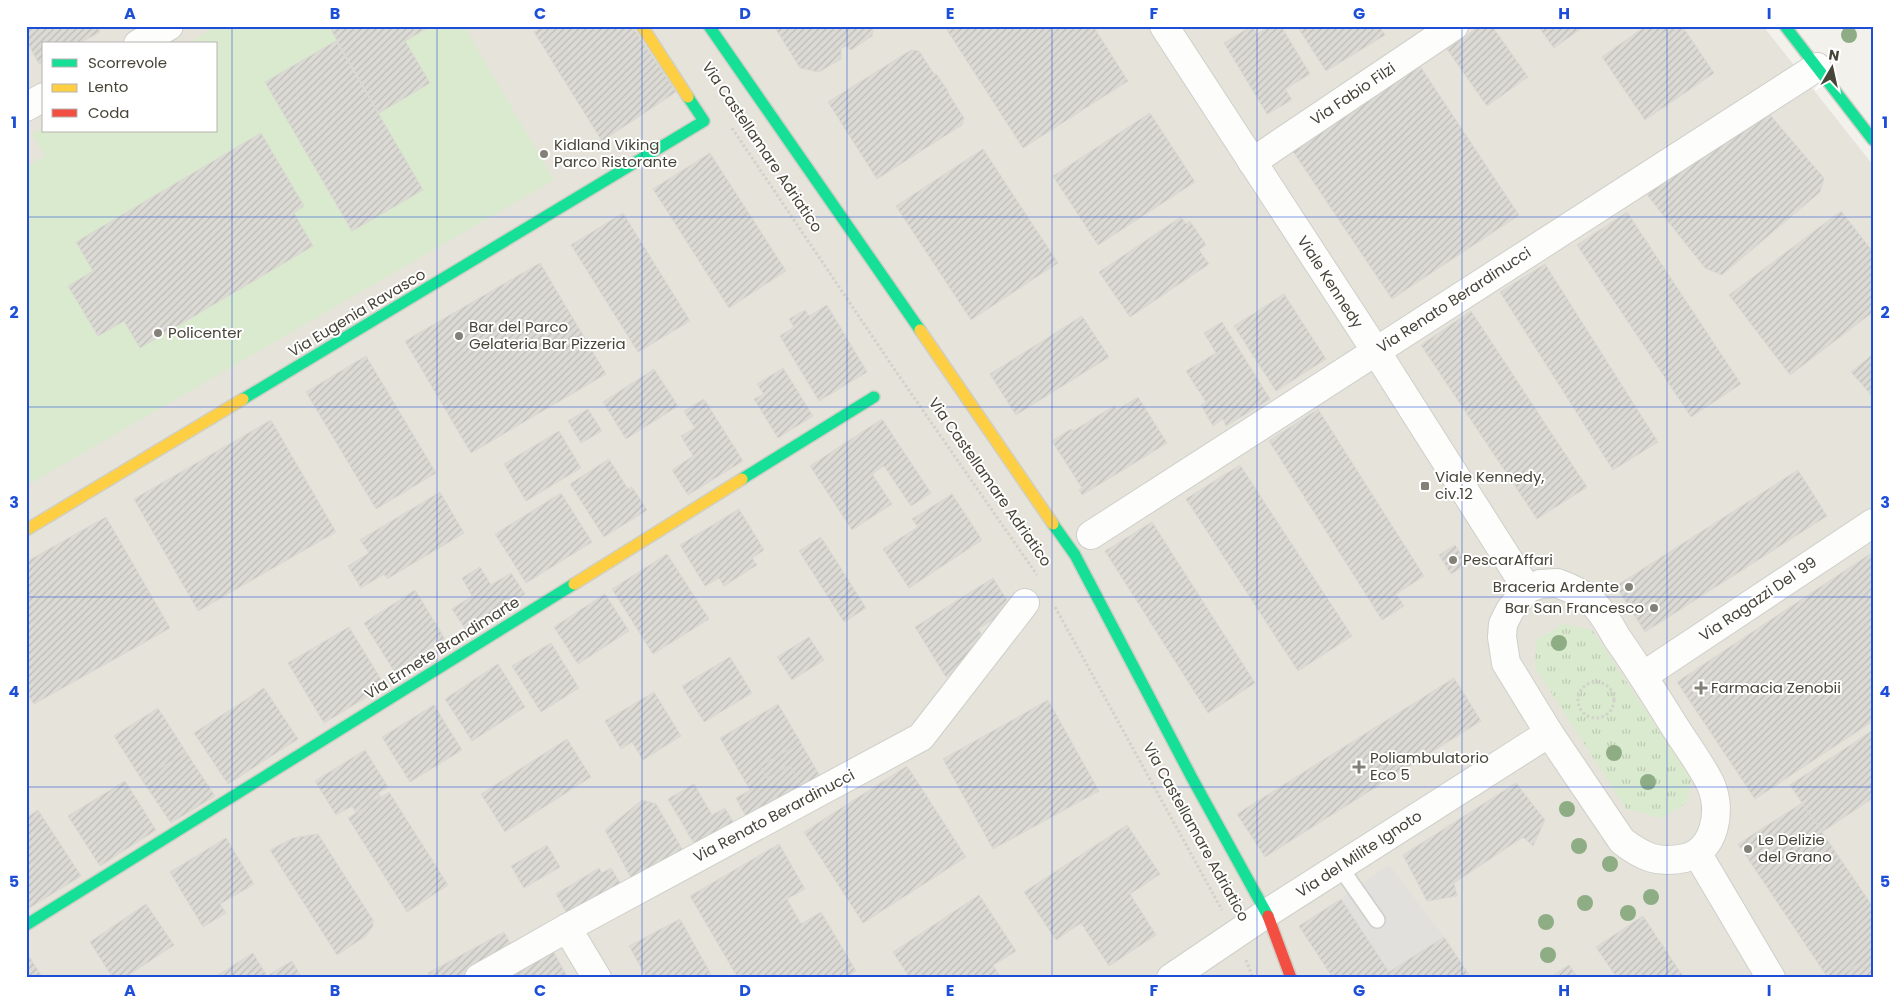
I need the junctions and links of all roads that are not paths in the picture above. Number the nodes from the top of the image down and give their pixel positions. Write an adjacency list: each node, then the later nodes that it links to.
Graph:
1 (169, 26): 7 (street)
2 (642, 26): 16 (street, Via Eugenia Ravasco)
3 (709, 26): 24 (street, Via Castellamare Adriatico)
4 (1164, 26): 12 (street, Viale Kennedy)
5 (1454, 26): 12 (street, Via Fabio Filzi)
6 (1785, 26): 8 (street)
7 (141, 42)
8 (1817, 67): 11 (street); 13 (street, Via Renato Berardinucci)
9 (42, 98): 10 (street)
10 (26, 107)
11 (1873, 140)
12 (1252, 162): 13 (street, Viale Kennedy)
13 (1375, 351): 17 (street, Via Renato Berardinucci); 18 (street, Viale Kennedy)
14 (874, 397): 26 (street, Via Ermete Brandimarte)
15 (1873, 523): 20 (street, Via Ragazzi Del '99)
16 (26, 530)
17 (1091, 535)
18 (1527, 589): 20 (street); 21 (street)
19 (1040, 595): 27 (street, Via Renato Berardinucci)
20 (1643, 676): 22 (street)
21 (1549, 732): 22 (street); 23 (street, Via del Milite Ignoto)
22 (1697, 853): 32 (street)
23 (1340, 867): 24 (street, Via del Milite Ignoto); 25 (lane)
24 (1267, 913): 30 (street, Via del Milite Ignoto); 31 (street, Via Castellamare Adriatico)
25 (1377, 920)
26 (26, 925)
27 (566, 928): 28 (street, Via Renato Berardinucci); 29 (street)
28 (480, 978)
29 (597, 978)
30 (1170, 978)
31 (1291, 978)
32 (1771, 978)

